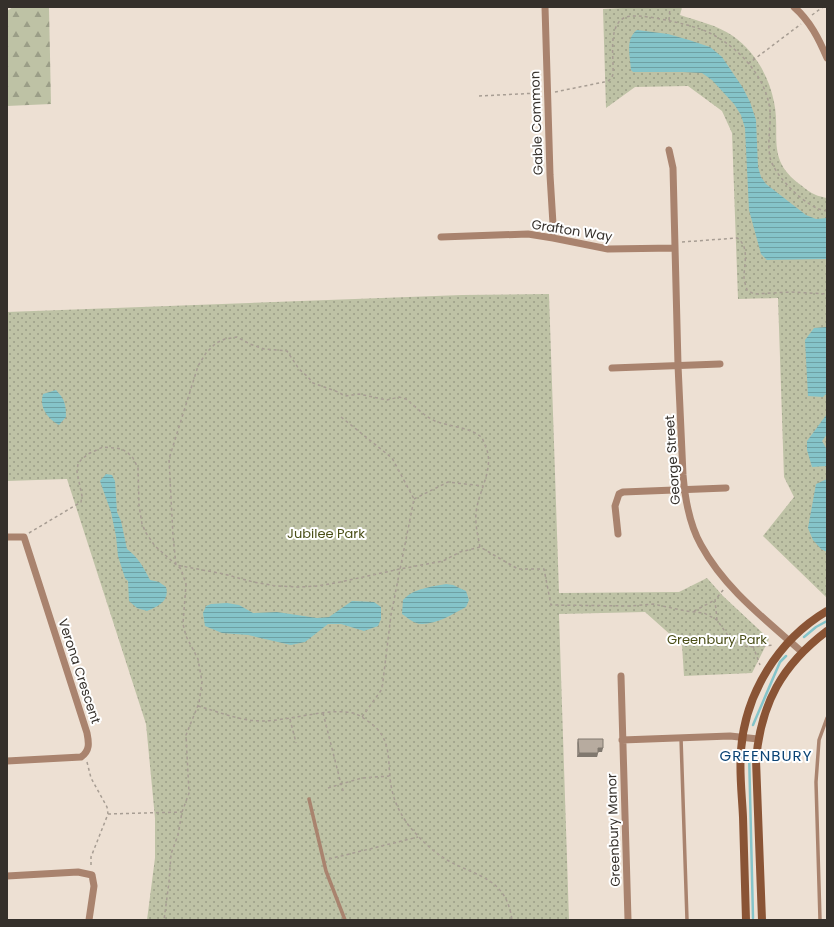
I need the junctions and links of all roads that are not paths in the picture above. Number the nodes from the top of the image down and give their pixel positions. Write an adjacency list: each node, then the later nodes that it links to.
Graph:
1 (545, 7): 6 (street, Gable Common)
2 (794, 7): 3 (street)
3 (827, 58)
4 (669, 150): 7 (street, George Street)
5 (441, 238): 6 (street, Grafton Way)
6 (552, 238): 7 (street, Grafton Way)
7 (675, 248): 9 (street, George Street)
8 (720, 364): 9 (street)
9 (678, 366): 10 (street); 12 (street, George Street)
10 (612, 368)
11 (726, 488): 12 (street)
12 (684, 489): 13 (street); 17 (street, George Street)
13 (618, 534)
14 (7, 537): 25 (street, Verona Crescent)
15 (827, 612): 17 (street)
16 (827, 630): 18 (street)
17 (790, 641): 18 (street, George Street); 21 (street)
18 (802, 652): 23 (street)
19 (621, 676): 24 (street, Greenbury Manor)
20 (827, 718): 34 (lane)
21 (742, 737): 22 (street); 23 (street); 32 (street)
22 (681, 738): 24 (street); 31 (lane)
23 (758, 739): 33 (street)
24 (622, 740): 30 (street, Greenbury Manor)
25 (7, 761)
26 (309, 799): 29 (lane)
27 (7, 876): 28 (street)
28 (89, 920)
29 (345, 920)
30 (628, 920)
31 (687, 920)
32 (746, 920)
33 (762, 920)
34 (820, 920)

